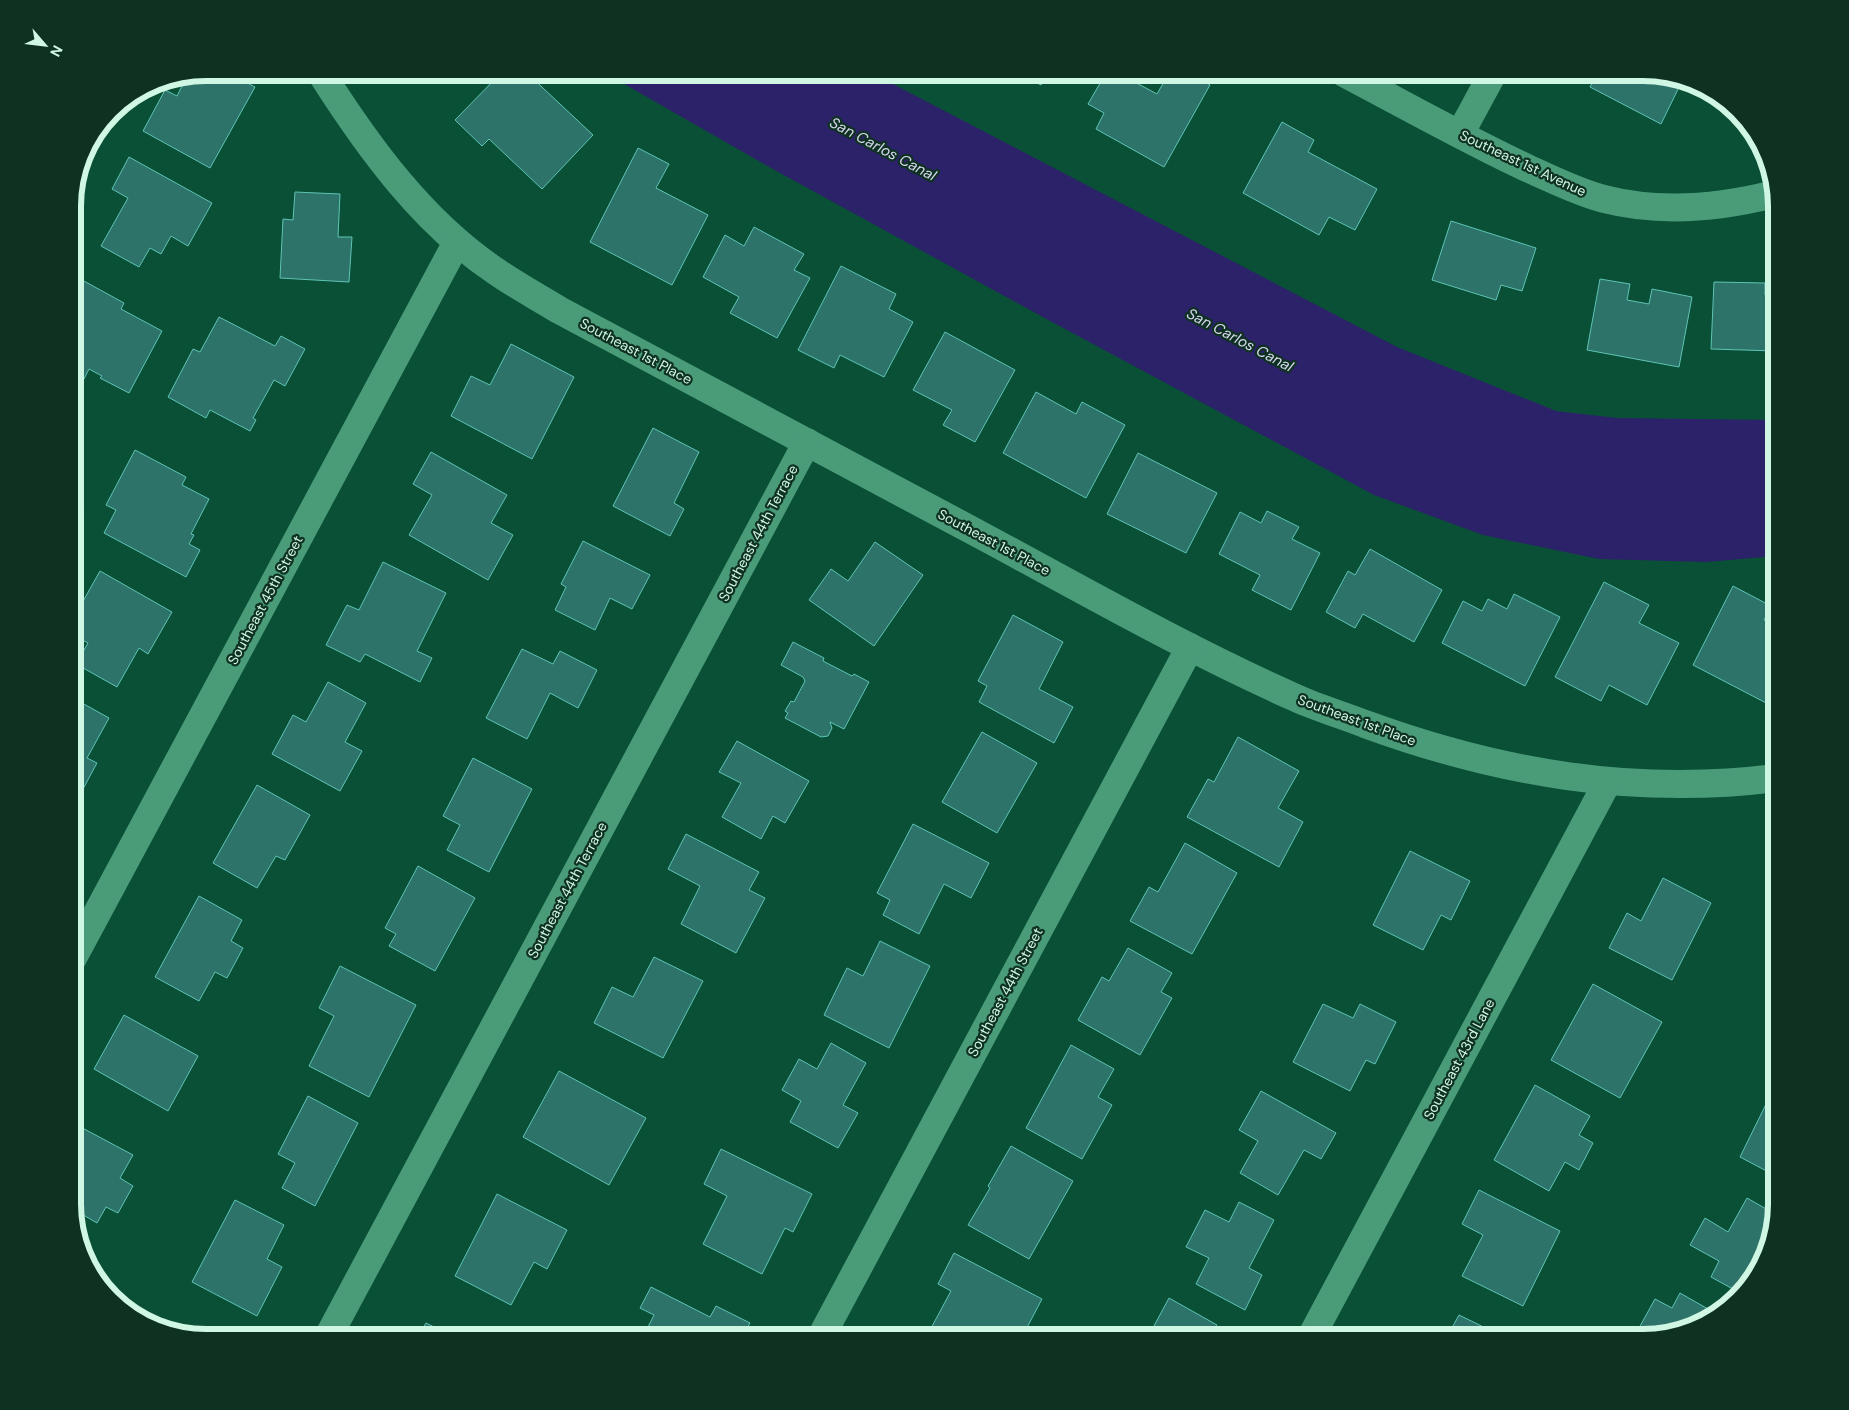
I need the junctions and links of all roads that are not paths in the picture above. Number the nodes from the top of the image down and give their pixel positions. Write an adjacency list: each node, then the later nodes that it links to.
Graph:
1 (327, 81): 6 (street, Southeast 1st Place)
2 (1361, 81): 4 (street, Southeast 1st Avenue)
3 (1488, 81): 4 (street)
4 (1460, 134): 5 (street, Southeast 1st Avenue)
5 (1767, 196)
6 (457, 242): 7 (street, Southeast 1st Place); 11 (street, Southeast 45th Street)
7 (807, 442): 8 (street, Southeast 1st Place); 12 (street, Southeast 44th Terrace)
8 (1190, 648): 10 (street, Southeast 1st Place); 13 (street, Southeast 44th Street)
9 (1768, 779): 10 (street, Southeast 1st Place)
10 (1608, 781): 14 (street, Southeast 43rd Lane)
11 (82, 941)
12 (333, 1329)
13 (826, 1329)
14 (1316, 1329)

